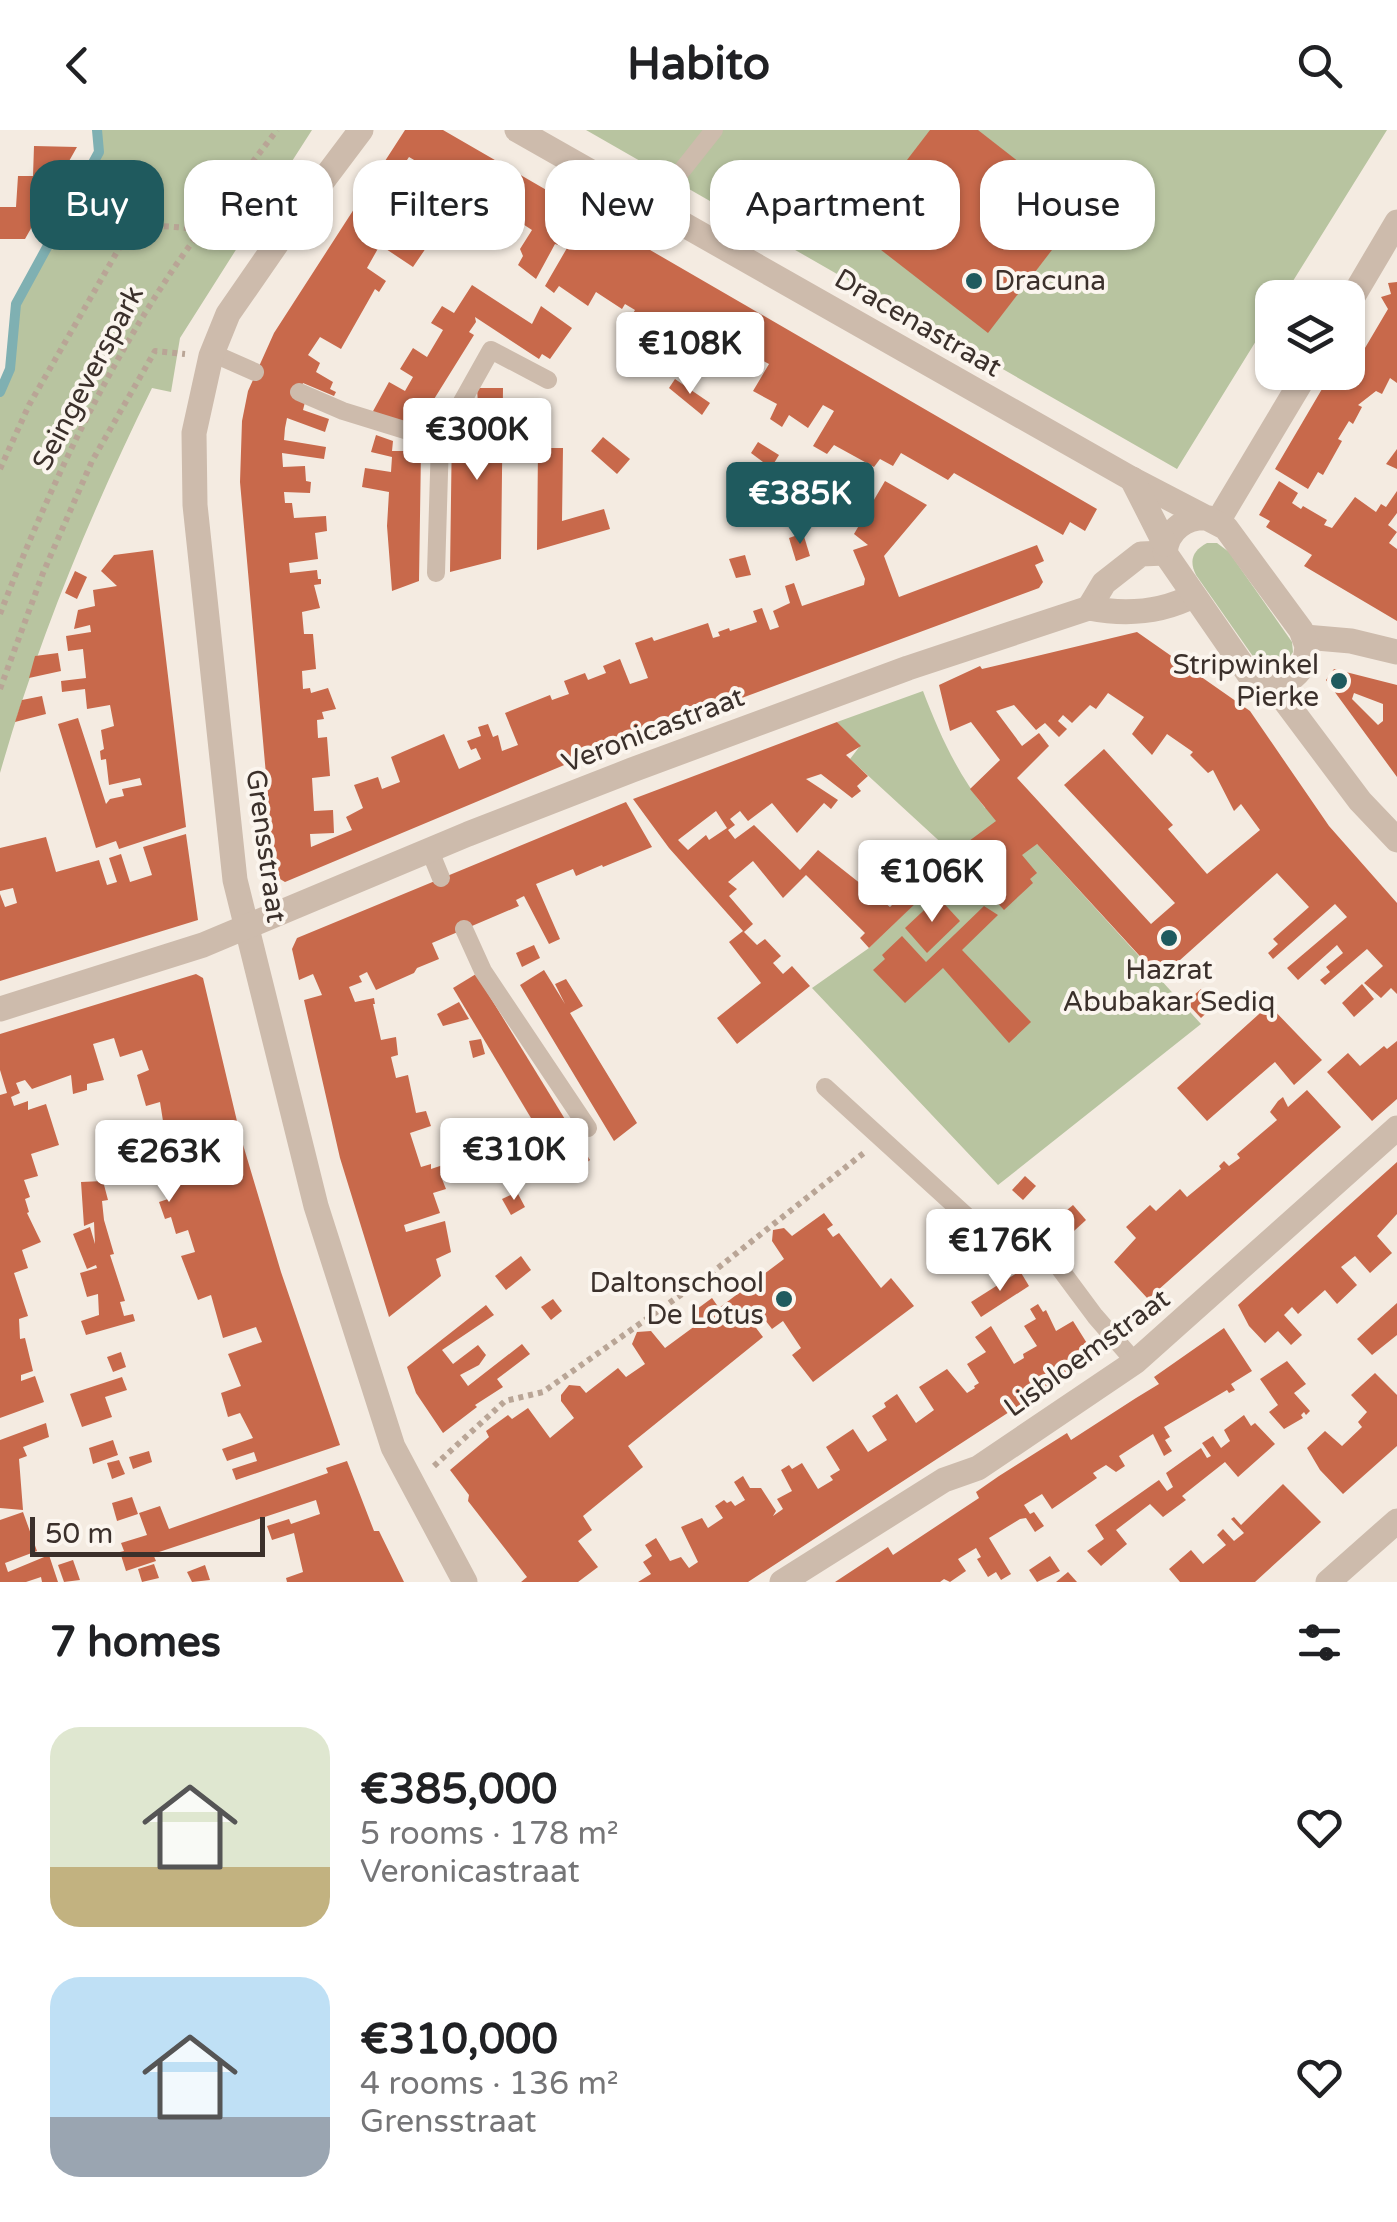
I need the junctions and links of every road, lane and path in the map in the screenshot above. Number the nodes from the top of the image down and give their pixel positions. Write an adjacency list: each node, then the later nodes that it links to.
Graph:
1 (277, 130): 5 (path, Seingeverspark)
2 (361, 130): 13 (street, Grensstraat)
3 (518, 130): 6 (street, Dracenastraat)
4 (714, 130): 7 (lane)
5 (255, 160)
6 (571, 160)
7 (690, 160)
8 (1397, 222): 12 (street)
9 (184, 228): 19 (path)
10 (690, 228): 20 (street, Dracenastraat)
11 (188, 250): 26 (path, Seingeverspark)
12 (1363, 280)
13 (212, 355): 14 (lane); 30 (path); 34 (street, Grensstraat)
14 (255, 372)
15 (548, 380): 18 (lane)
16 (1296, 390): 21 (street)
17 (299, 392): 18 (lane)
18 (440, 441): 23 (lane)
19 (0, 469)
20 (1132, 479): 21 (street, Dracenastraat); 22 (street)
21 (1214, 520): 22 (street); 27 (street)
22 (1165, 548): 24 (street); 25 (street)
23 (436, 573)
24 (1193, 596): 25 (street, Veronicastraat); 29 (street)
25 (1089, 608): 32 (street, Veronicastraat)
26 (0, 614)
27 (1305, 637): 28 (street); 29 (street)
28 (1397, 652)
29 (1273, 684): 31 (street)
30 (0, 689)
31 (1397, 840)
32 (430, 851): 33 (lane); 34 (street, Veronicastraat)
33 (442, 878)
34 (246, 929): 36 (street, Veronicastraat); 42 (street, Grensstraat)
35 (464, 929): 38 (lane)
36 (0, 1009)
37 (826, 1087): 40 (lane)
38 (588, 1128)
39 (1397, 1128): 41 (street, Lisbloemstraat)
40 (882, 1139): 41 (lane); 42 (path)
41 (1135, 1362): 45 (street, Lisbloemstraat)
42 (413, 1486): 44 (street, Grensstraat)
43 (1397, 1521): 46 (street)
44 (465, 1582)
45 (782, 1582)
46 (1328, 1582)

